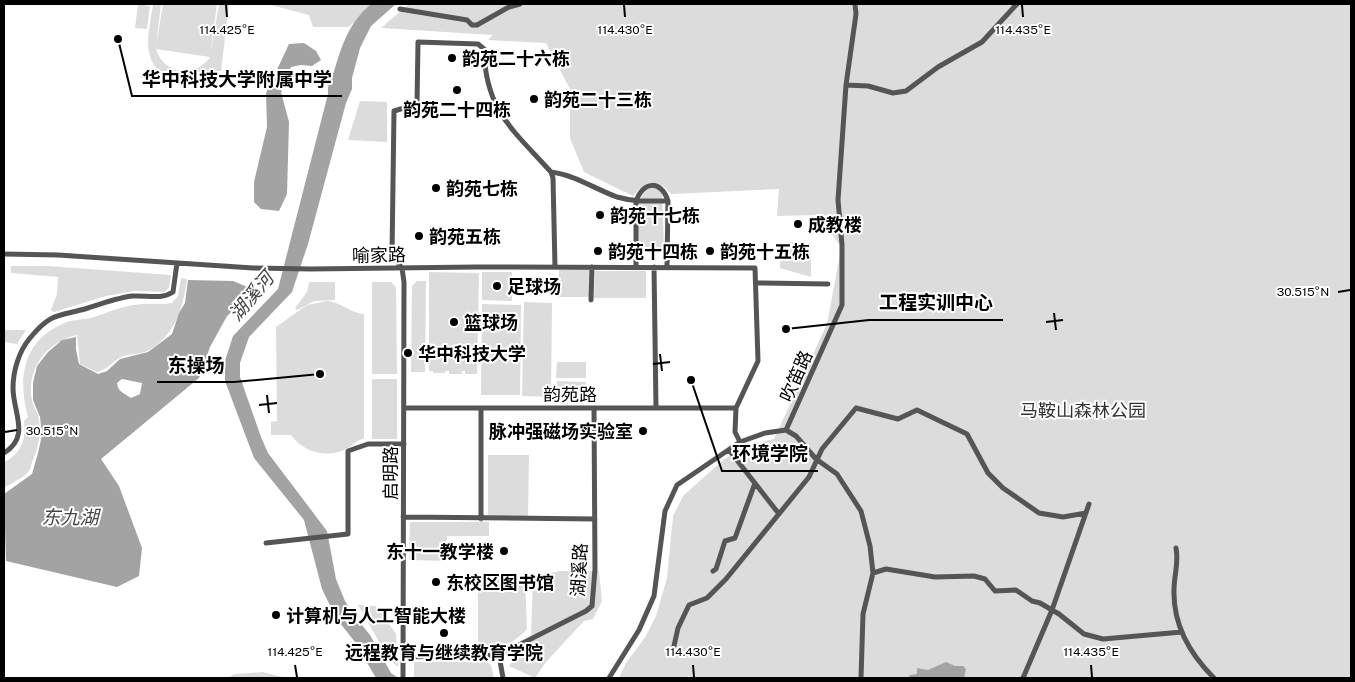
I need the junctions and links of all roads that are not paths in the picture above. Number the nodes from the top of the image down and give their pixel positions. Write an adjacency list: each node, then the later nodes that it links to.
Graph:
1 (520, 4): 4 (street)
2 (856, 4): 5 (street, 吹笛路)
3 (1017, 4): 5 (street)
4 (400, 9)
5 (846, 85): 25 (street, 吹笛路)
6 (551, 172): 8 (street); 11 (street); 16 (street)
7 (668, 201): 8 (street); 8 (street); 15 (street)
8 (636, 202): 13 (street)
9 (4, 254): 10 (street, 喻家路)
10 (177, 263): 16 (street, 喻家路); 29 (street)
11 (555, 267): 12 (street, 喻家路); 16 (street, 喻家路)
12 (592, 267): 13 (street, 喻家路); 19 (street)
13 (636, 267): 14 (street, 喻家路)
14 (654, 267): 15 (street, 喻家路); 23 (street)
15 (667, 267): 17 (street, 喻家路)
16 (402, 268): 20 (street, 启明路)
17 (756, 283): 18 (street); 24 (street)
18 (828, 284)
19 (591, 300)
20 (404, 408): 21 (street, 韵苑路); 27 (street, 启明路)
21 (480, 408): 22 (street, 韵苑路); 36 (street)
22 (594, 408): 23 (street, 韵苑路); 37 (street, 湖溪路)
23 (656, 408): 24 (street, 韵苑路)
24 (736, 408): 26 (street)
25 (786, 430): 26 (street); 30 (street)
26 (740, 442): 28 (street)
27 (404, 444): 35 (street, 启明路); 38 (street)
28 (729, 450): 31 (street); 49 (street)
29 (4, 453)
30 (816, 459): 33 (street); 34 (street); 41 (street)
31 (755, 483): 34 (street); 40 (street)
32 (1089, 504): 33 (street)
33 (1086, 513): 42 (street)
34 (779, 514): 44 (street)
35 (403, 517): 36 (street); 46 (street, 启明路)
36 (481, 519): 37 (street)
37 (595, 519): 45 (street, 湖溪路)
38 (266, 543)
39 (1176, 548): 43 (street)
40 (713, 571)
41 (873, 572): 42 (street); 50 (street)
42 (1052, 610): 43 (street); 51 (street)
43 (1182, 632): 52 (street)
44 (674, 646)
45 (499, 655): 46 (street); 48 (street)
46 (403, 657): 47 (street, 启明路)
47 (403, 677)
48 (503, 678)
49 (609, 678)
50 (861, 678)
51 (1023, 678)
52 (1214, 678)

